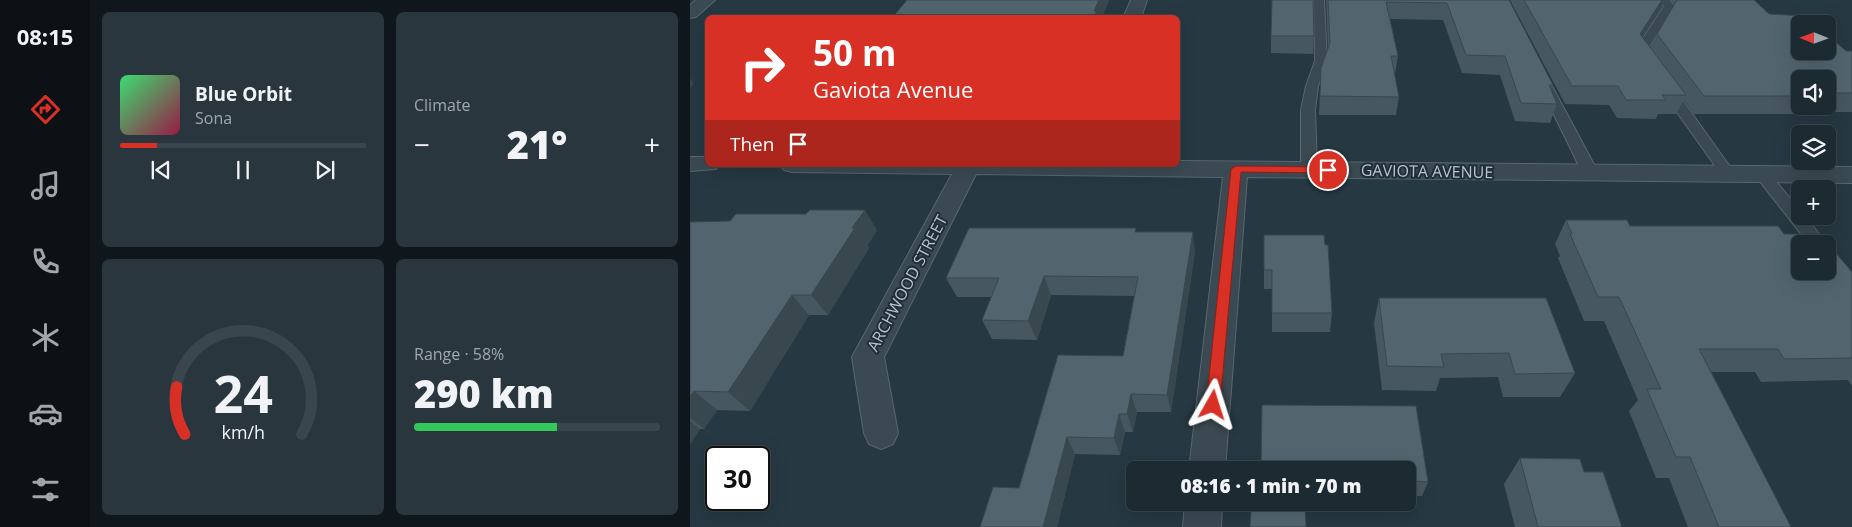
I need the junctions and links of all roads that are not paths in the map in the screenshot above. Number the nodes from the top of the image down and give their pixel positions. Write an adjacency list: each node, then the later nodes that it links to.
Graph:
1 (708, 0): 5 (street)
2 (1139, 0): 6 (street)
3 (1319, 0): 13 (lane)
4 (1665, 0): 15 (lane)
5 (690, 13)
6 (1133, 15)
7 (1542, 77): 14 (lane)
8 (690, 164): 9 (street)
9 (705, 164)
10 (968, 167): 19 (street, ARCHWOOD STREET)
11 (1131, 167): 12 (street, GAVIOTA AVENUE)
12 (1236, 169): 13 (street, GAVIOTA AVENUE); 20 (street)
13 (1310, 170): 14 (street, GAVIOTA AVENUE)
14 (1590, 172): 15 (street, GAVIOTA AVENUE)
15 (1728, 174): 16 (street, GAVIOTA AVENUE)
16 (1762, 174): 17 (street, GAVIOTA AVENUE); 18 (lane)
17 (1852, 175)
18 (1812, 235)
19 (881, 433)
20 (1208, 461)
21 (1203, 511): 22 (street)
22 (1202, 527)

